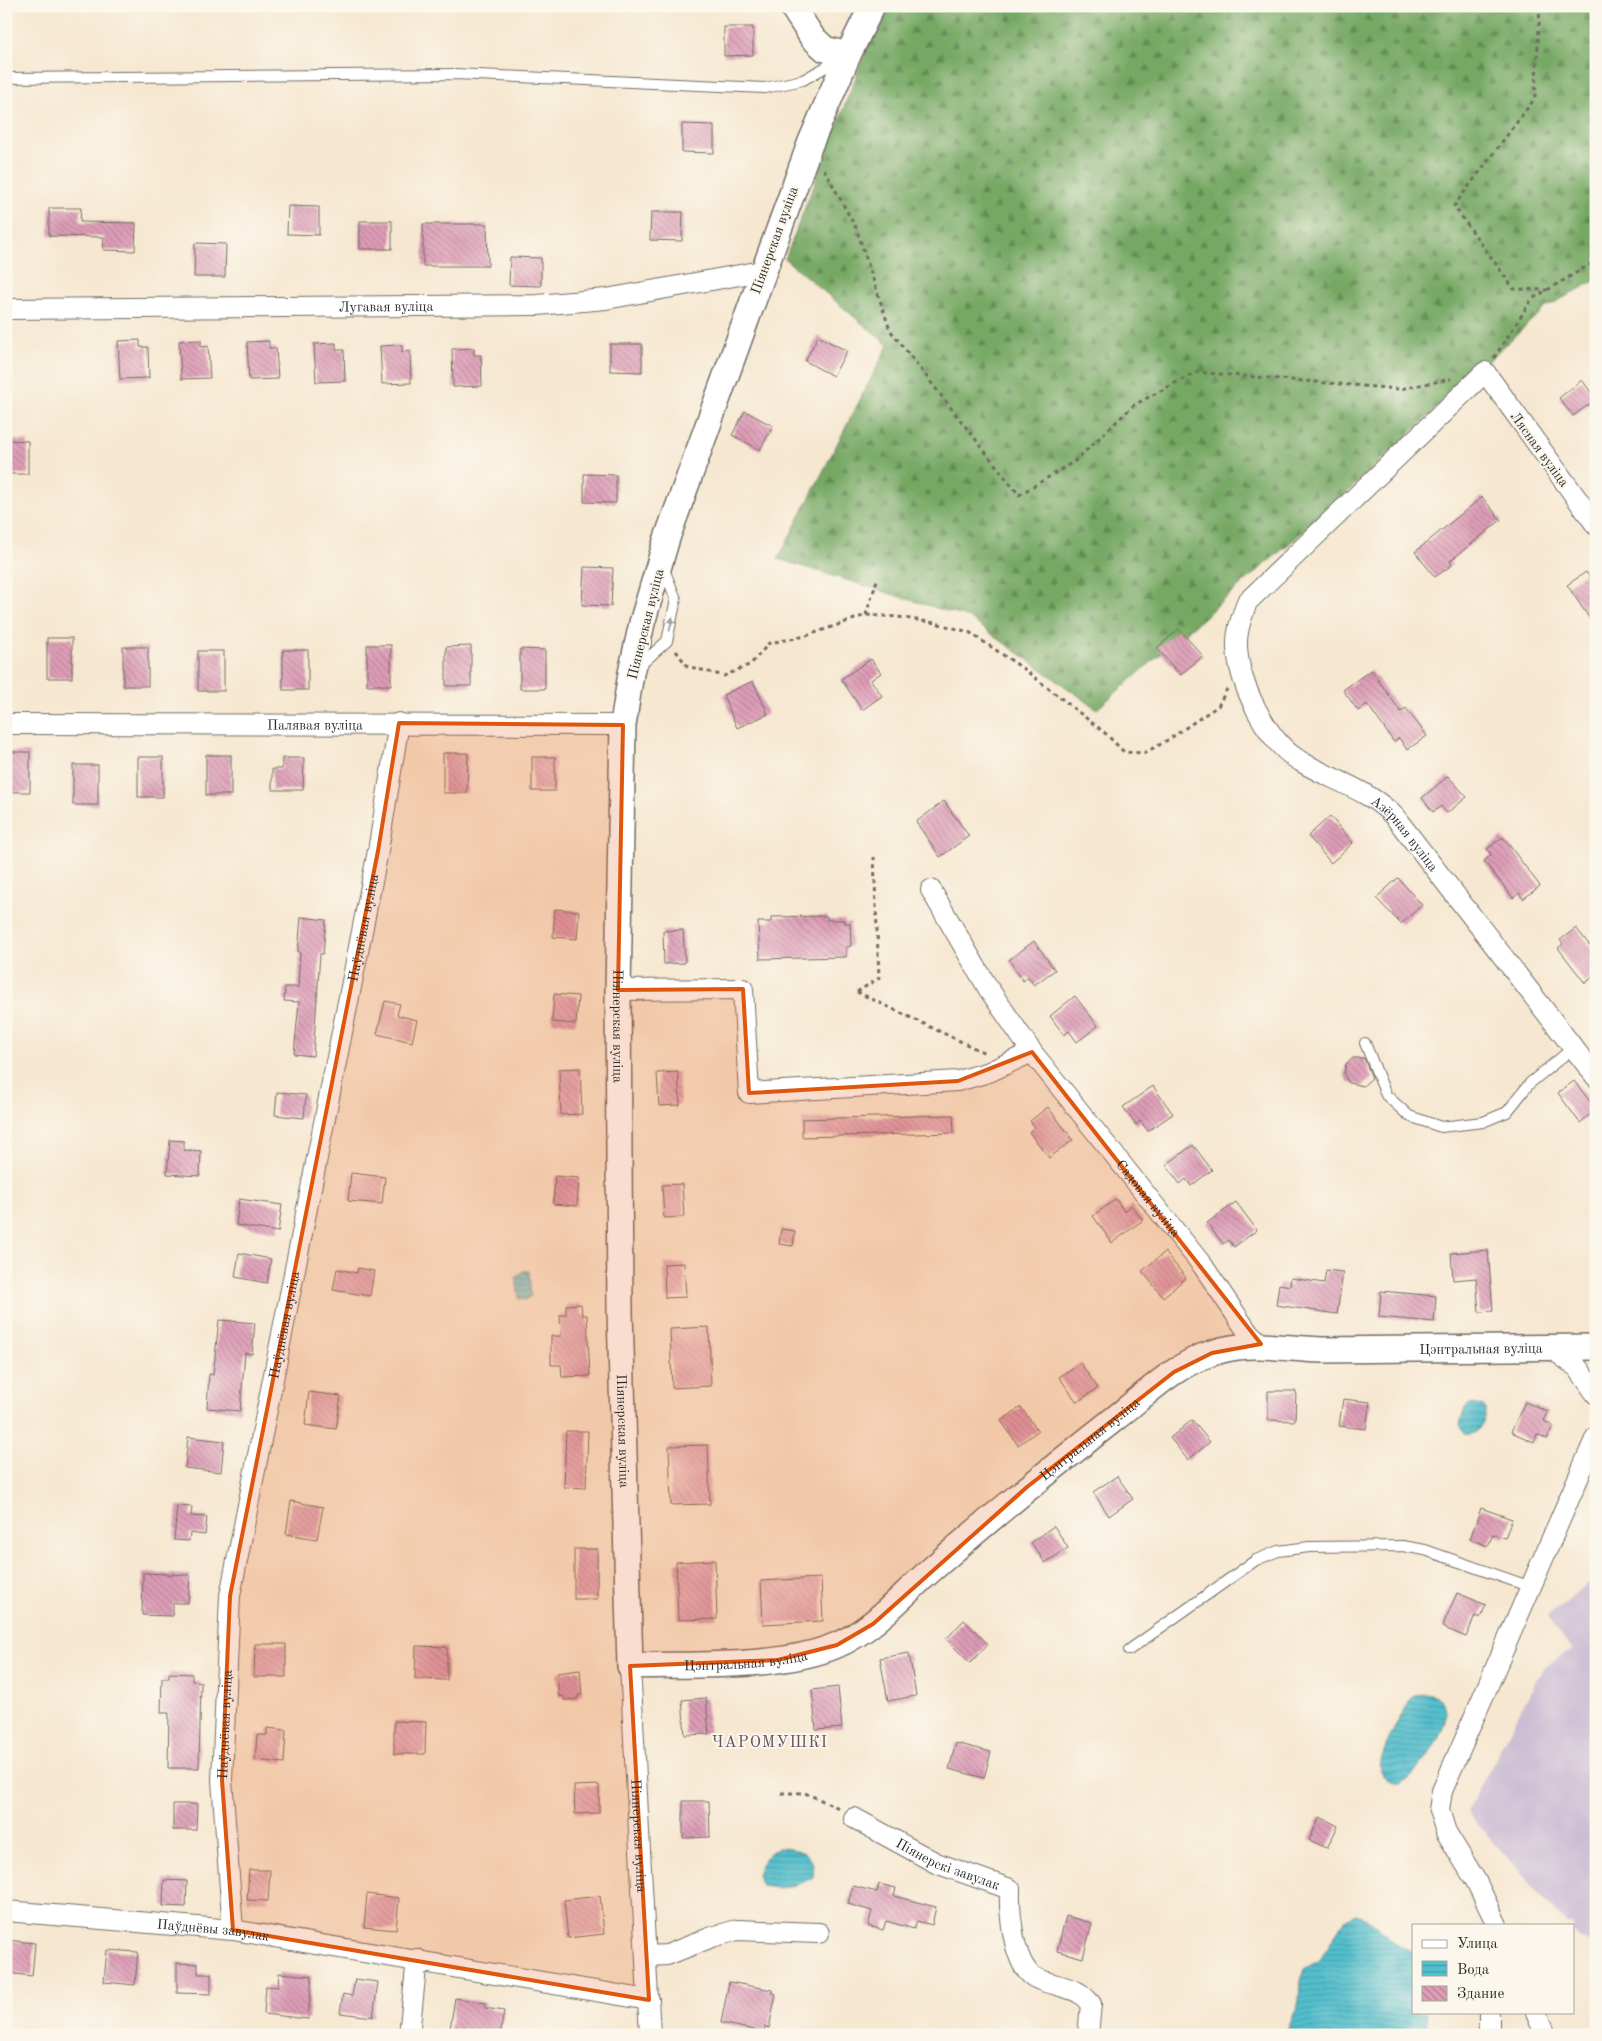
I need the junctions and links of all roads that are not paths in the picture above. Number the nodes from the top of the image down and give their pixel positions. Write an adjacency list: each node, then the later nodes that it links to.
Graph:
1 (792, 6): 3 (street)
2 (872, 6): 3 (street, Піянерская вуліца)
3 (848, 55): 4 (lane); 5 (street, Піянерская вуліца)
4 (6, 78)
5 (762, 271): 6 (street, Лугавая вуліца); 8 (street, Піянерская вуліца)
6 (6, 309)
7 (1596, 526): 9 (street, Лясная вуліца)
8 (661, 560): 10 (street, Піянерская вуліца); 10 (lane, one-way to 8)
9 (1247, 602): 17 (street, Азёрная вуліца)
10 (631, 673): 13 (street, Піянерская вуліца)
11 (399, 723): 12 (street, Палявая вуліца); 13 (street, Палявая вуліца); 33 (street, Паўднёвая вуліца)
12 (6, 724)
13 (623, 725): 15 (street, Піянерская вуліца)
14 (931, 890): 18 (street, Садовая вуліца)
15 (618, 990): 18 (street); 27 (street, Піянерская вуліца)
16 (1365, 1043): 17 (lane)
17 (1573, 1048): 19 (street, Азёрная вуліца)
18 (1032, 1052): 20 (street, Садовая вуліца)
19 (1596, 1076)
20 (1261, 1344): 22 (street, Цэнтральная вуліца); 27 (street, Цэнтральная вуліца)
21 (1596, 1347): 22 (street, Цэнтральная вуліца)
22 (1551, 1348): 23 (street)
23 (1596, 1394)
24 (1596, 1437): 25 (street)
25 (1531, 1586): 26 (lane); 29 (street)
26 (1129, 1650)
27 (630, 1666): 35 (street, Піянерская вуліца)
28 (854, 1818): 42 (street, Піянерскі завулак)
29 (1476, 1881): 31 (street); 32 (street)
30 (6, 1911): 33 (street, Паўднёвы завулак)
31 (1482, 1924)
32 (1497, 1924)
33 (233, 1930): 36 (street, Паўднёвы завулак)
34 (818, 1933): 35 (street)
35 (647, 1956): 37 (street, Піянерская вуліца)
36 (417, 1959): 37 (street, Паўднёвы завулак); 40 (street)
37 (649, 2000): 41 (street, Піянерская вуліца)
38 (1489, 2014): 43 (street)
39 (1537, 2014): 44 (street)
40 (409, 2035)
41 (650, 2035)
42 (1088, 2035)
43 (1488, 2035)
44 (1546, 2035)

